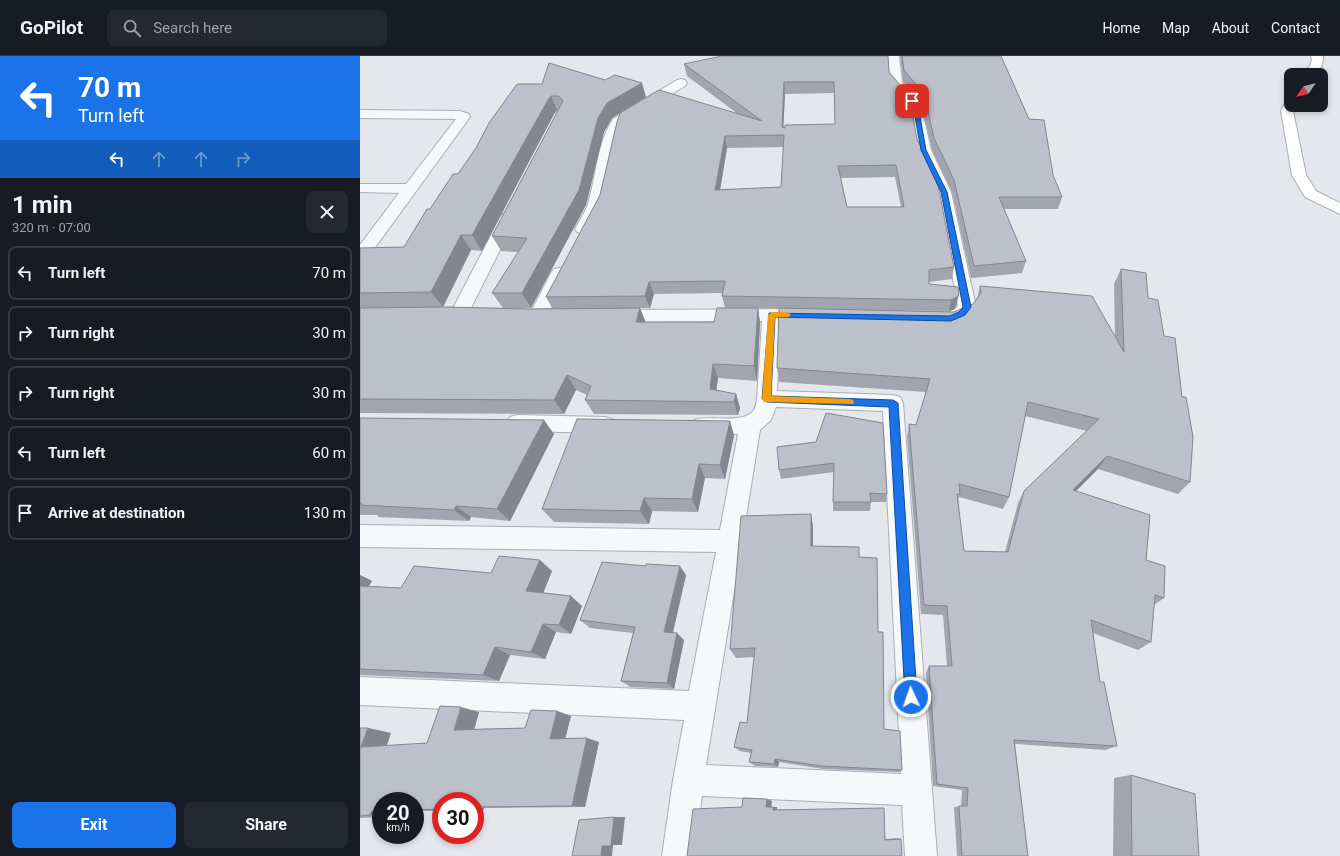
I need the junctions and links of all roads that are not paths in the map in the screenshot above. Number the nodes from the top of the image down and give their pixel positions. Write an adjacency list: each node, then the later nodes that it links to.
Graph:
1 (893, 56): 19 (street)
2 (1317, 56): 3 (street)
3 (1315, 68)
4 (681, 83): 11 (street)
5 (1288, 112): 10 (street)
6 (360, 114): 8 (street)
7 (360, 188): 8 (street)
8 (410, 189): 12 (street)
9 (517, 200): 14 (street)
10 (1340, 210)
11 (577, 240)
12 (360, 256)
13 (567, 261): 16 (street)
14 (459, 314)
15 (772, 315): 17 (street); 18 (street); 20 (street)
16 (538, 316)
17 (600, 316)
18 (826, 316)
19 (926, 318)
20 (767, 399): 24 (street); 30 (street)
21 (496, 423): 22 (street)
22 (623, 425)
23 (679, 425): 24 (street)
24 (750, 426): 26 (street)
25 (360, 536): 26 (street)
26 (730, 541): 28 (street)
27 (360, 691): 28 (street)
28 (701, 706): 29 (street)
29 (688, 780): 30 (street); 31 (street)
30 (916, 790): 32 (street)
31 (678, 856)
32 (921, 856)

